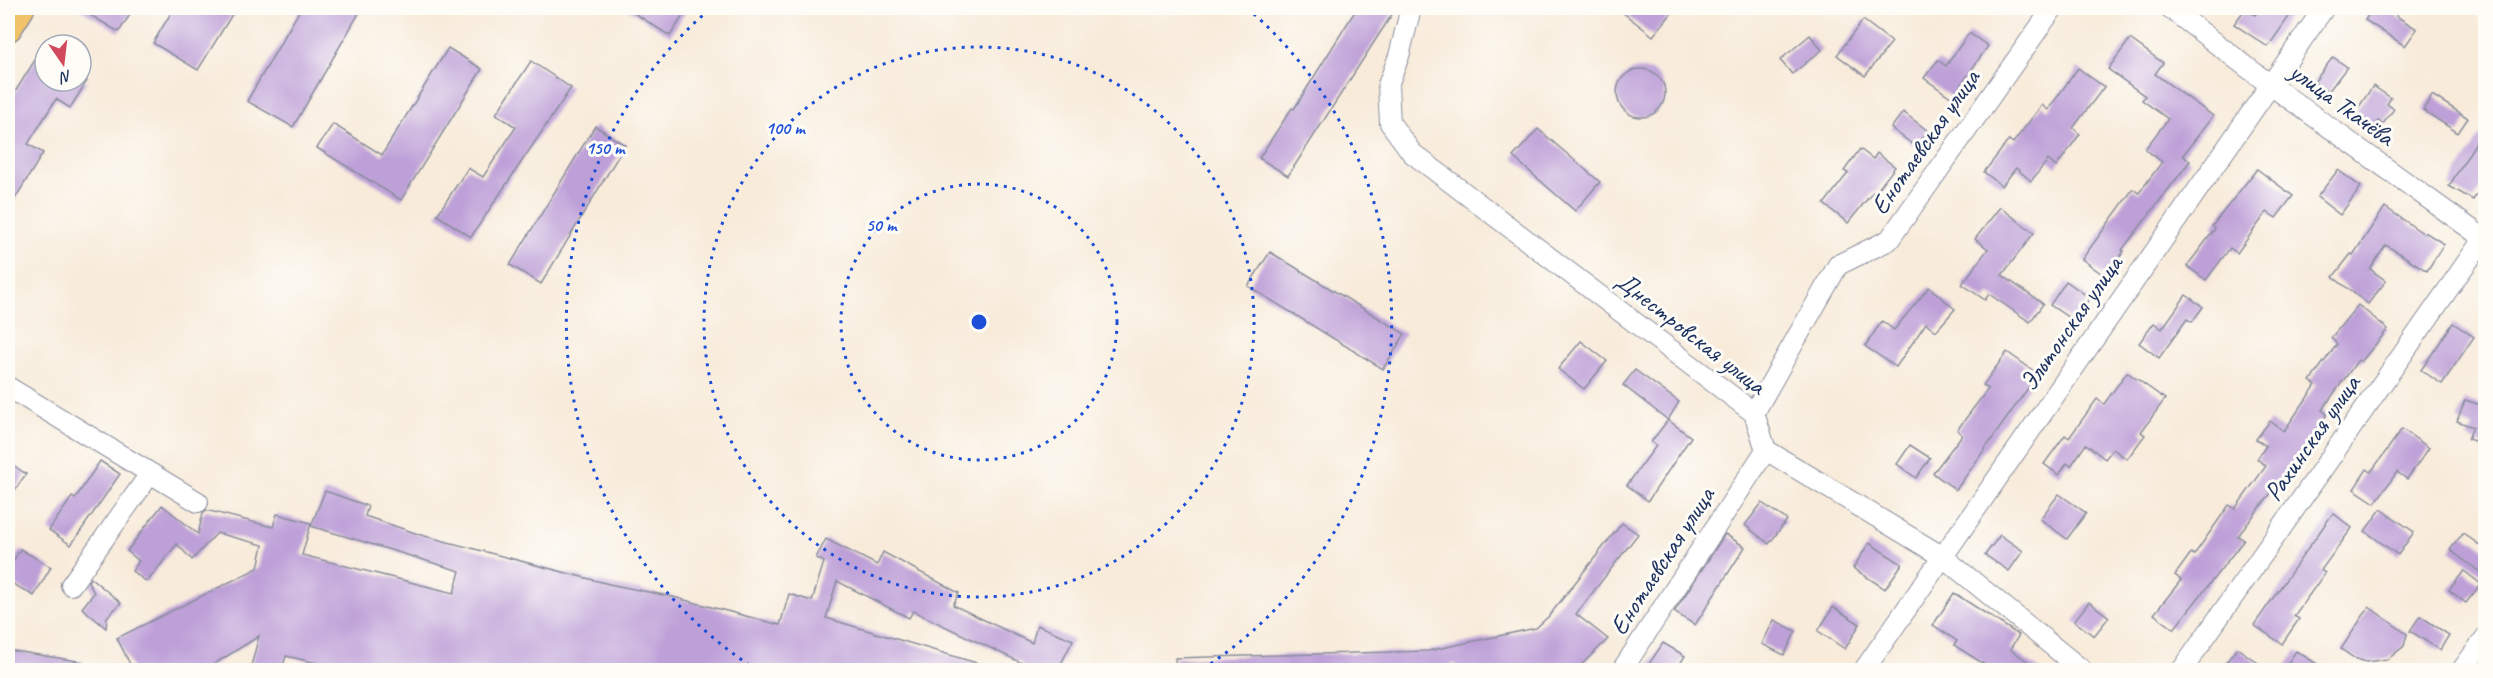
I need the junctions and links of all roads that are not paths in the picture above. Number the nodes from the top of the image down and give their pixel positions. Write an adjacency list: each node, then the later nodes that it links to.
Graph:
1 (20, 8): 6 (highway)
2 (1411, 8): 10 (street, Днестровская улица)
3 (2053, 8): 10 (street, Енотаевская улица)
4 (2170, 8): 7 (street, улица Ткачёва)
5 (2324, 8): 7 (street, Эльтонская улица)
6 (8, 27)
7 (2269, 84): 8 (street, улица Ткачёва); 14 (street, Эльтонская улица)
8 (2485, 238): 20 (street, Рахинская улица)
9 (8, 387): 12 (street)
10 (1754, 413): 11 (street, Днестровская улица)
11 (1766, 450): 14 (street); 17 (street, Енотаевская улица)
12 (150, 474): 13 (street); 15 (street)
13 (198, 502)
14 (1943, 556): 18 (street, Эльтонская улица); 19 (street)
15 (71, 585)
16 (2486, 637): 21 (street)
17 (1622, 670)
18 (1864, 670)
19 (2082, 670)
20 (2182, 670)
21 (2462, 670)

